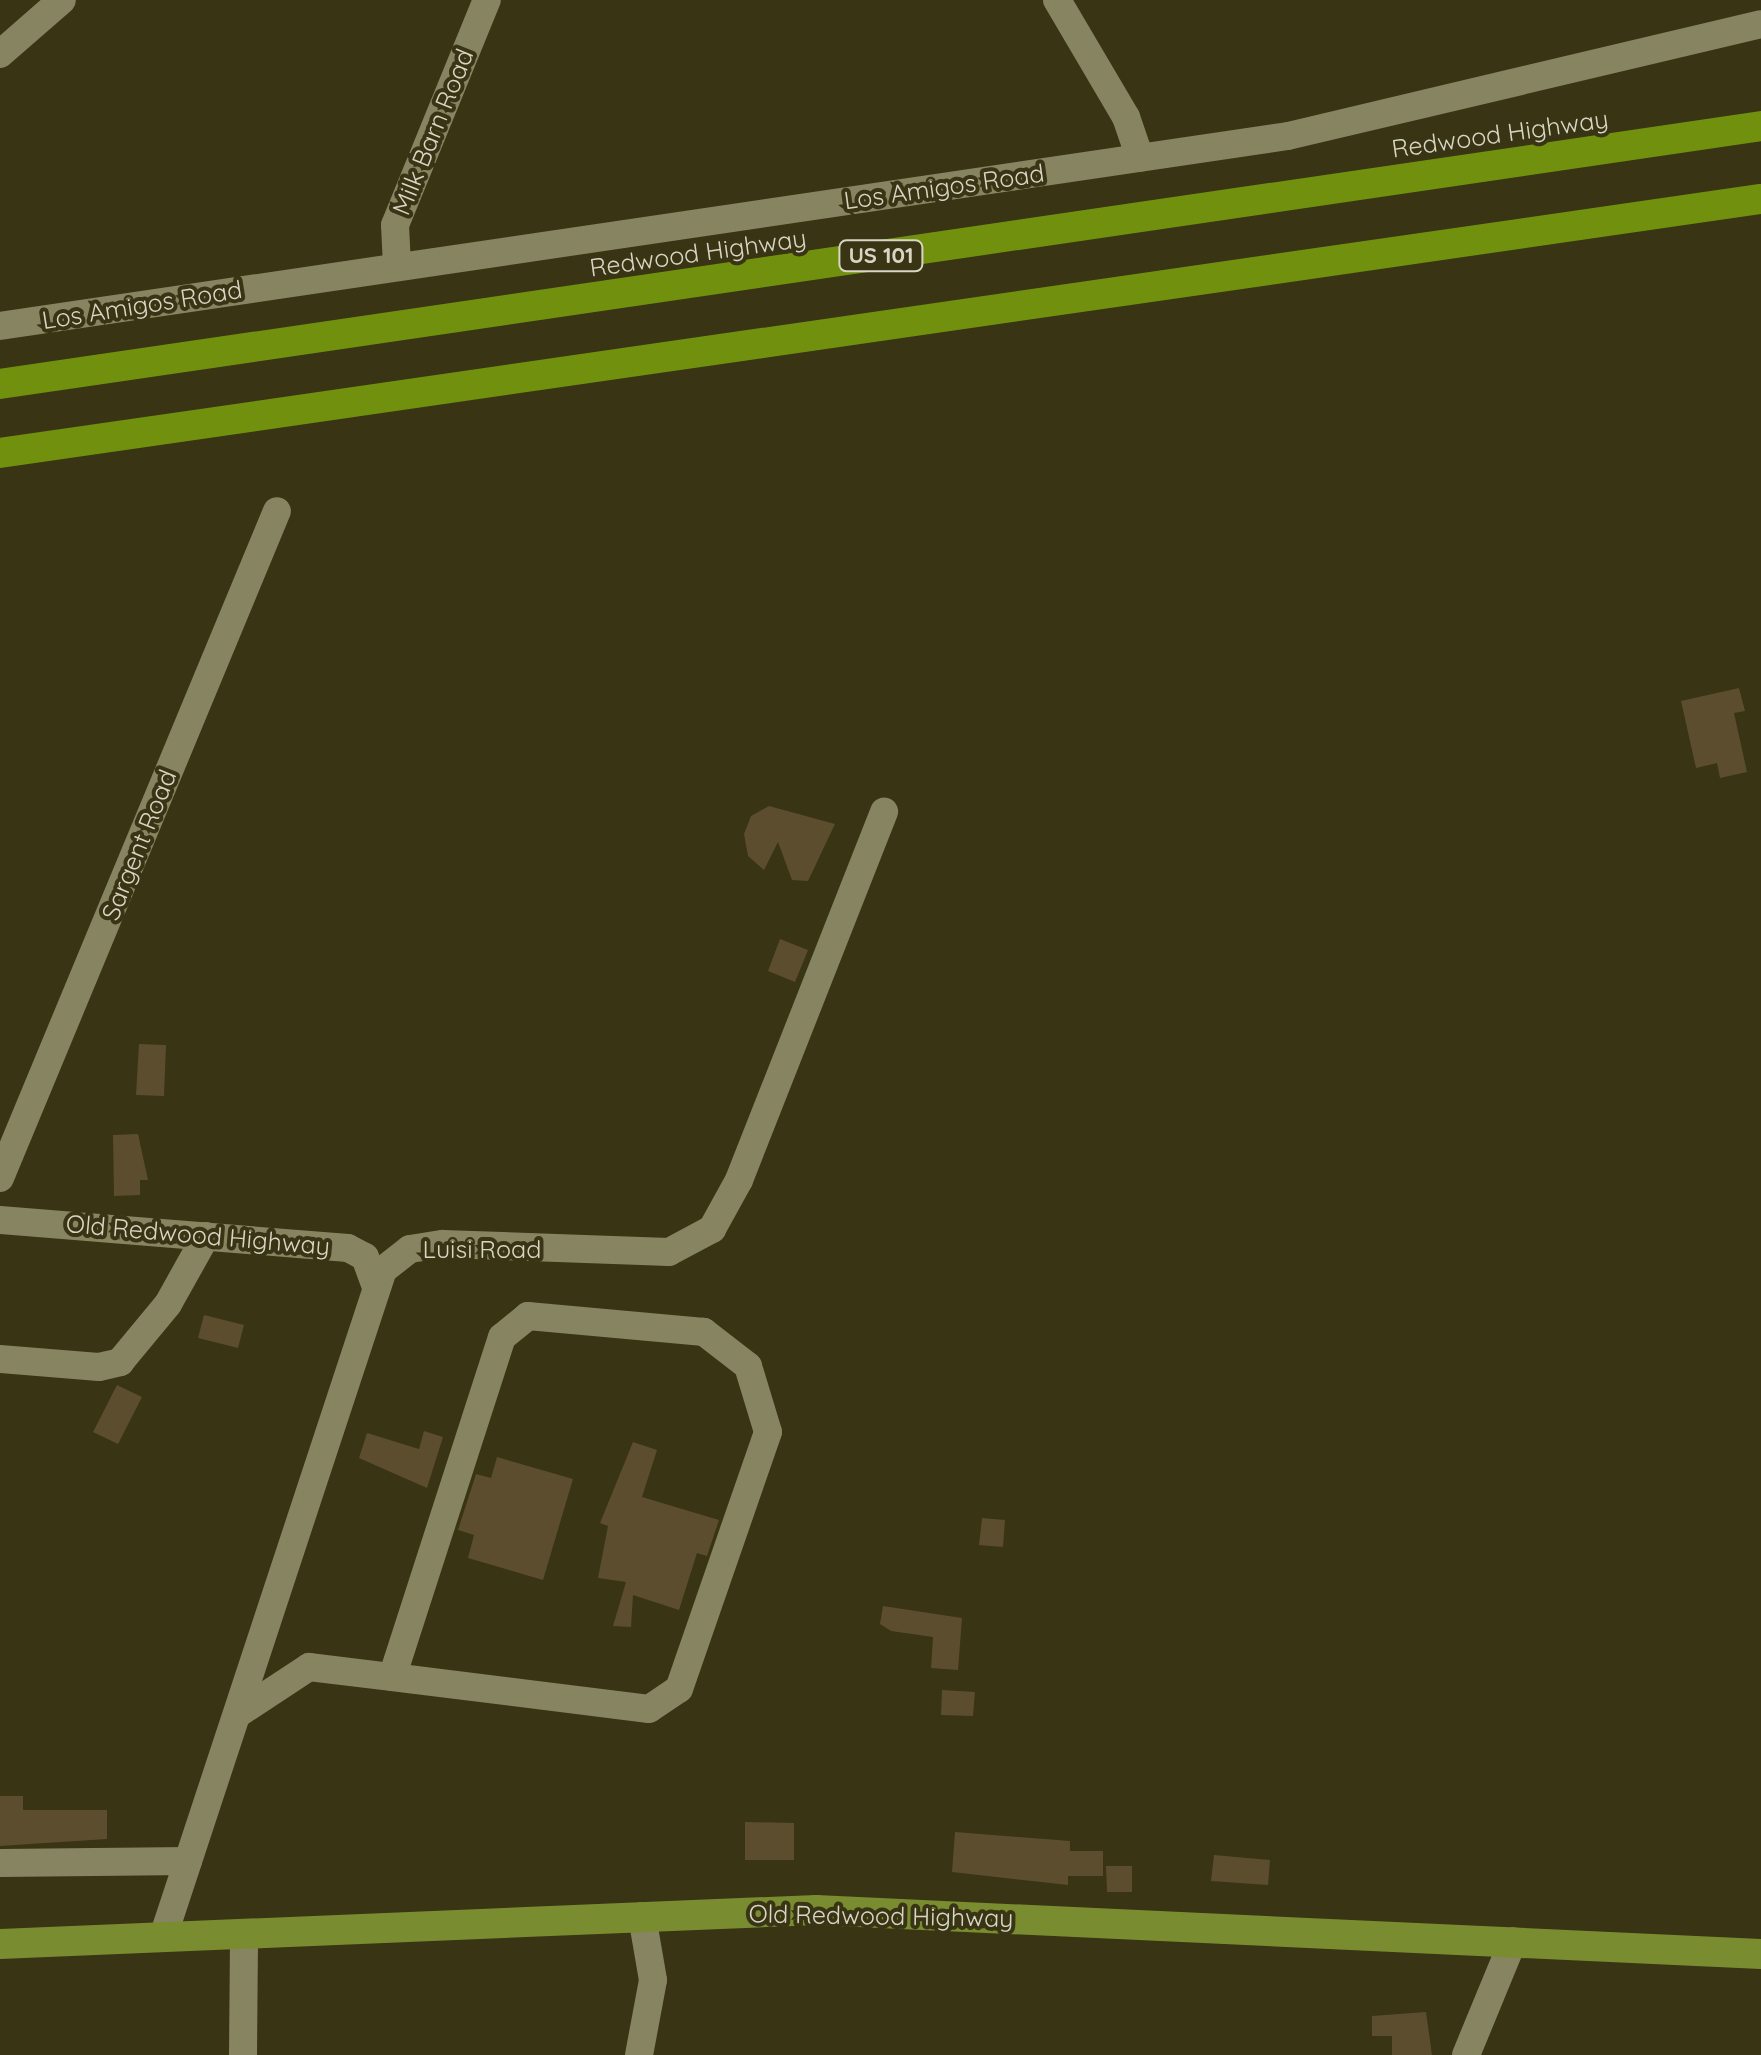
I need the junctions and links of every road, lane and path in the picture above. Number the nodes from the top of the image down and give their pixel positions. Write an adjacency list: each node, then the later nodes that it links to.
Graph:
1 (62, 0): 5 (street)
2 (487, 0): 9 (street, Milk Barn Road)
3 (1056, 0): 7 (street)
4 (1761, 24): 7 (street, Los Amigos Road)
5 (0, 54)
6 (1761, 126): 11 (highway, Redwood Highway / US 101)
7 (1140, 158): 9 (street, Los Amigos Road)
8 (1761, 199): 12 (highway)
9 (397, 266): 10 (street, Los Amigos Road)
10 (0, 326)
11 (0, 384)
12 (0, 453)
13 (277, 511): 15 (street, Sargent Road)
14 (884, 811): 18 (street, Luisi Road)
15 (0, 1178)
16 (0, 1220): 17 (street, Old Redwood Highway)
17 (206, 1236): 18 (street, Old Redwood Highway); 19 (street)
18 (375, 1284): 21 (street, Luisi Road)
19 (0, 1358)
20 (392, 1678): 20 (street); 21 (street)
21 (239, 1712): 22 (street, Luisi Road)
22 (188, 1861): 23 (street); 26 (street, Luisi Road)
23 (0, 1863)
24 (642, 1916): 25 (main road, Old Redwood Highway); 27 (main road, Old Redwood Highway); 31 (street)
25 (244, 1934): 26 (main road, Old Redwood Highway); 30 (street)
26 (163, 1937): 28 (main road, Old Redwood Highway)
27 (1514, 1941): 29 (main road, Old Redwood Highway); 32 (street)
28 (0, 1944)
29 (1761, 1954)
30 (244, 2055)
31 (639, 2055)
32 (1466, 2055)

